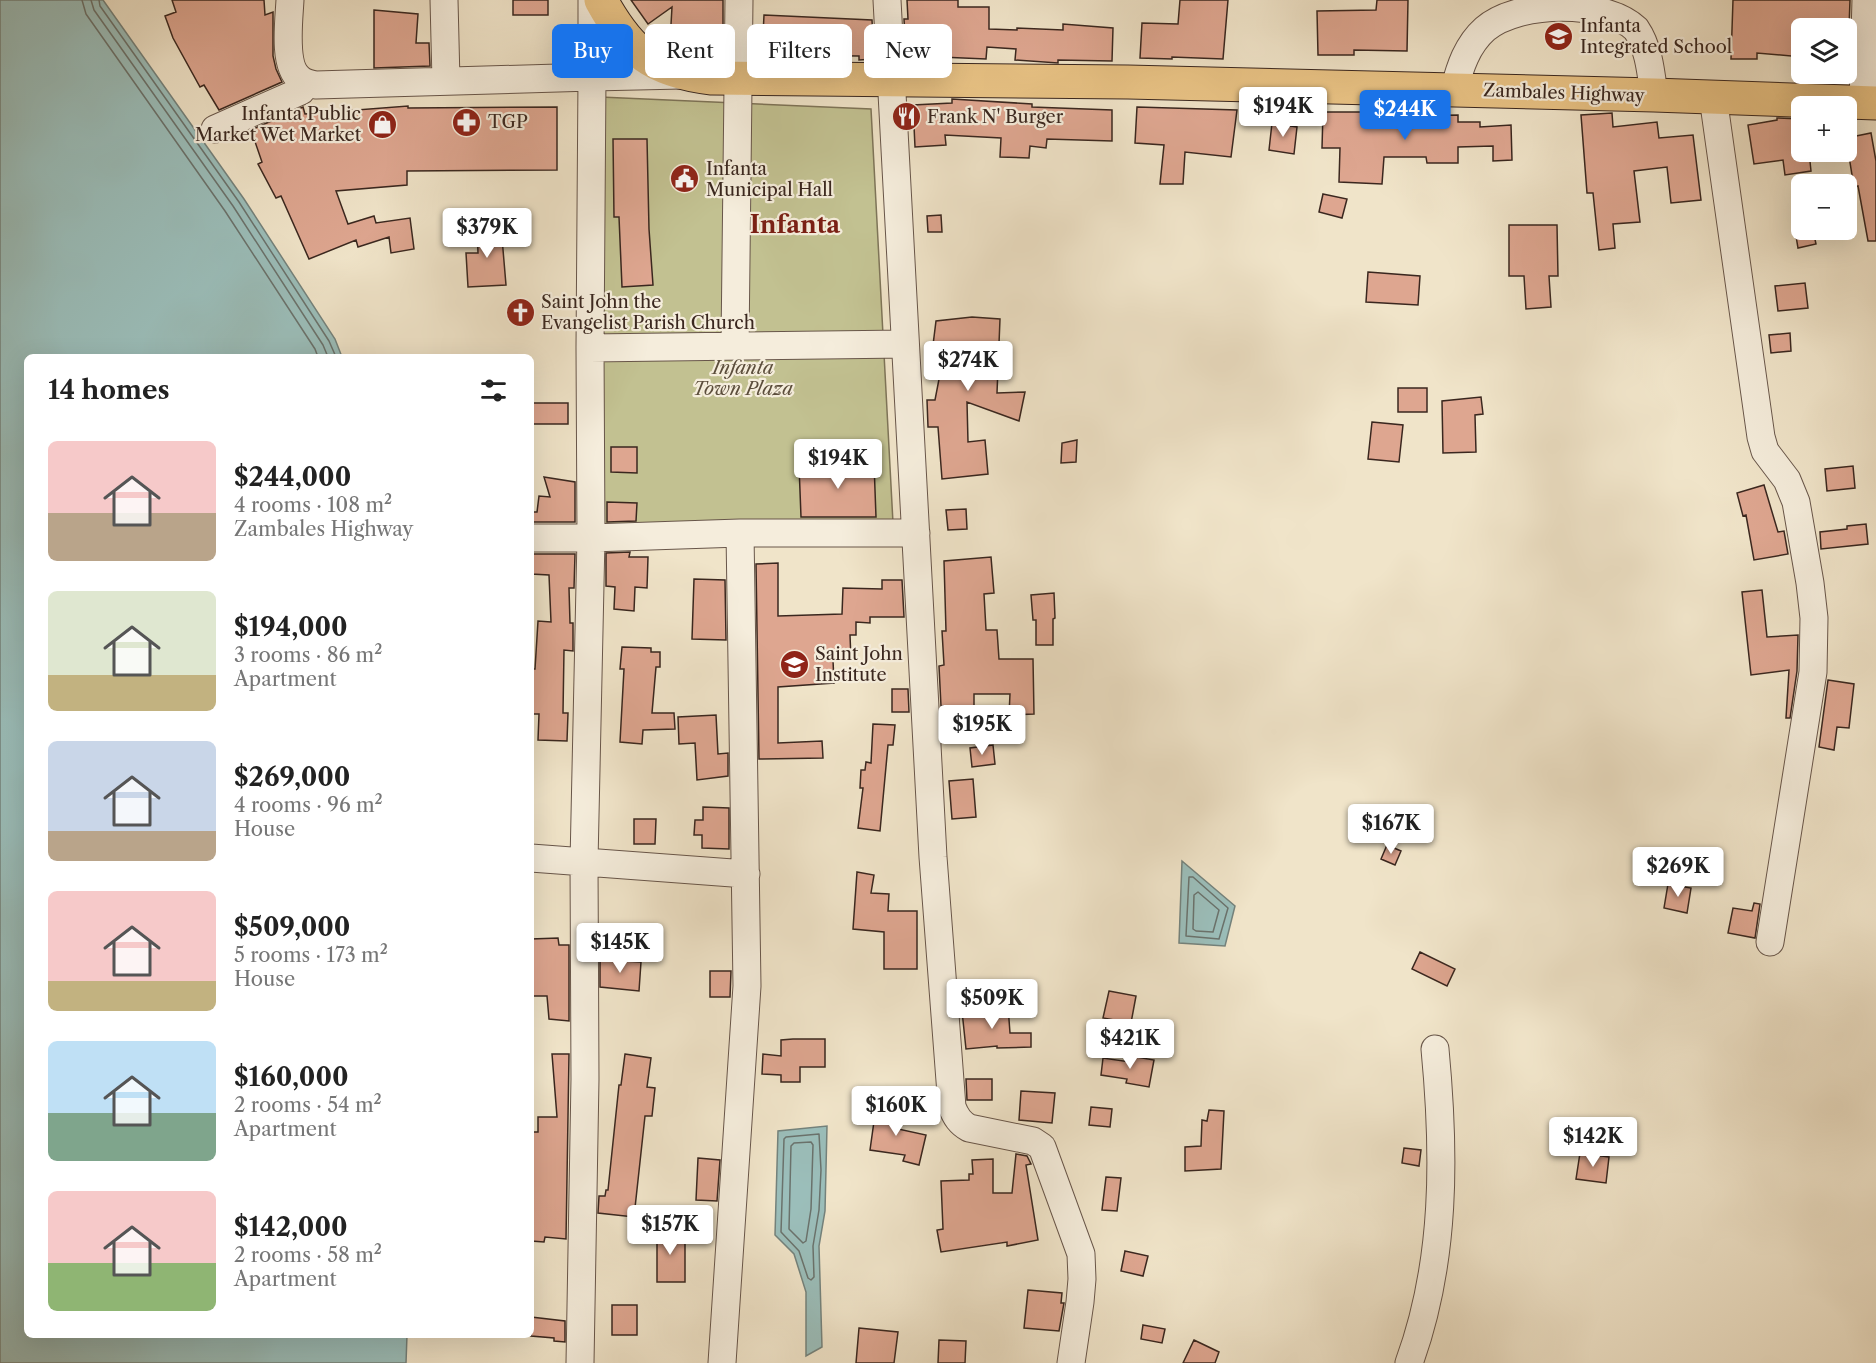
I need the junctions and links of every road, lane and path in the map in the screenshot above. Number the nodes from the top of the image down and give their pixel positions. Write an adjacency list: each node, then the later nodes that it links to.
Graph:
1 (290, 0): 16 (street)
2 (444, 0): 15 (street)
3 (592, 0): 8 (street)
4 (602, 0): 9 (main road, Zambales Highway)
5 (739, 0): 13 (street)
6 (887, 0): 14 (street)
7 (1866, 0): 20 (street)
8 (592, 24)
9 (645, 57)
10 (556, 78): 15 (street)
11 (592, 78): 24 (street)
12 (725, 78): 13 (main road, Zambales Highway)
13 (738, 79): 14 (main road, Zambales Highway); 23 (street)
14 (891, 79): 17 (main road, Zambales Highway); 22 (street)
15 (446, 81): 16 (street)
16 (306, 83): 21 (street)
17 (1454, 90): 18 (main road, Zambales Highway); 18 (street)
18 (1654, 95): 19 (main road, Zambales Highway)
19 (1713, 97): 20 (main road, Zambales Highway); 32 (street)
20 (1869, 103)
21 (215, 129)
22 (905, 344): 23 (street); 26 (street)
23 (735, 345): 24 (street)
24 (590, 348): 28 (street)
25 (740, 533): 26 (street); 28 (street); 31 (street)
26 (916, 533): 36 (street)
27 (534, 538): 28 (street)
28 (591, 538): 30 (street)
29 (534, 858): 30 (street)
30 (584, 862): 31 (street); 34 (street)
31 (746, 874): 35 (street)
32 (1770, 942)
33 (1435, 1049): 37 (street)
34 (580, 1363)
35 (722, 1363)
36 (1071, 1363)
37 (1409, 1363)

